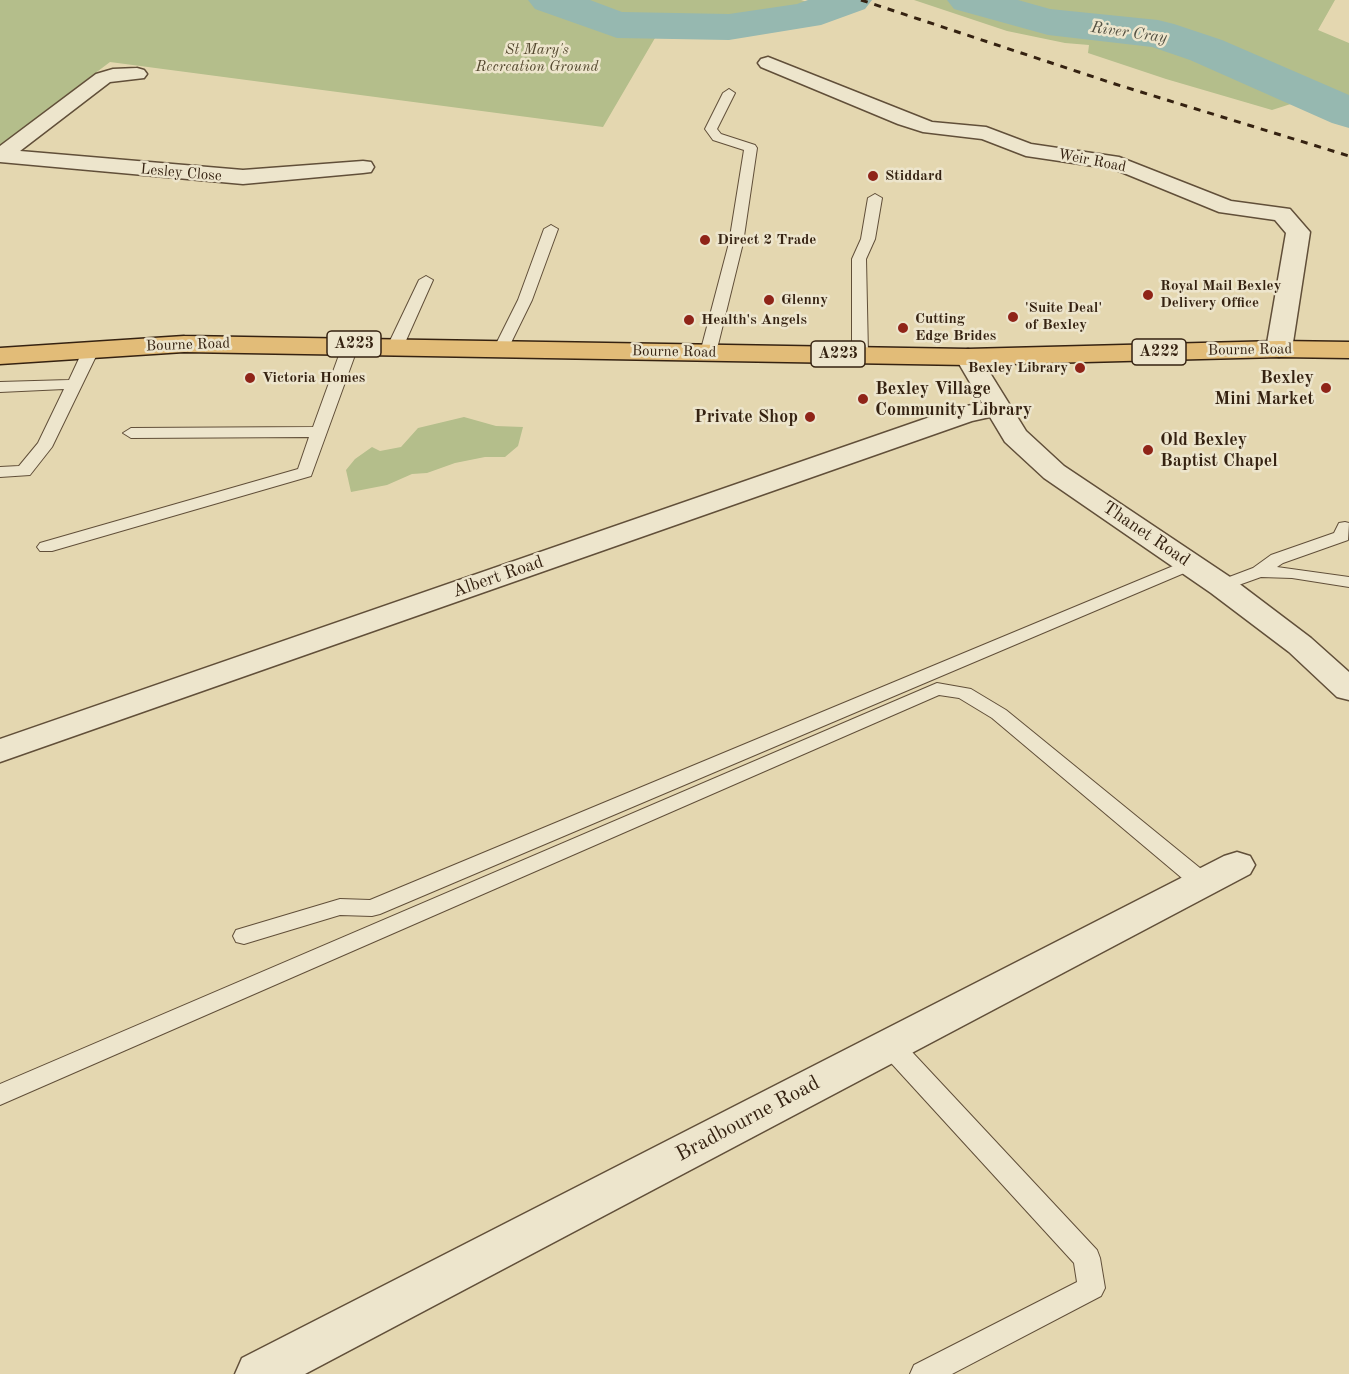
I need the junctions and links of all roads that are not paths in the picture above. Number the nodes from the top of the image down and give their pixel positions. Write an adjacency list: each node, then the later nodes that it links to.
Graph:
1 (768, 63): 12 (street, Weir Road)
2 (137, 74): 4 (street, Lesley Close)
3 (729, 93): 15 (lane)
4 (0, 156): 5 (street, Lesley Close)
5 (363, 167)
6 (876, 198): 16 (lane)
7 (551, 229): 11 (lane)
8 (426, 280): 10 (lane)
9 (351, 344): 10 (main road, Bourne Road / A223); 13 (main road, Bourne Road / A223); 22 (lane)
10 (396, 345): 11 (main road, Bourne Road / A223)
11 (502, 348): 15 (main road, Bourne Road / A223)
12 (1279, 349): 14 (main road, Bourne Road / A222); 18 (main road, Bourne Road / A222)
13 (91, 350): 17 (main road, Bourne Road / A223); 19 (lane)
14 (1349, 350)
15 (708, 353): 16 (main road, Bourne Road / A223)
16 (860, 354): 18 (main road, Bourne Road / A223)
17 (0, 356)
18 (968, 357): 21 (street, Thanet Road)
19 (75, 384): 20 (lane); 24 (lane)
20 (0, 387)
21 (998, 408): 27 (street, Thanet Road); 32 (street, Albert Road)
22 (319, 432): 23 (lane); 26 (lane)
23 (131, 433)
24 (0, 472)
25 (1345, 527): 28 (lane)
26 (46, 547)
27 (1190, 564): 30 (street, Thanet Road); 34 (lane)
28 (1259, 572): 29 (lane); 30 (lane)
29 (1349, 582)
30 (1221, 586): 31 (street, Thanet Road)
31 (1349, 690)
32 (0, 751)
33 (1220, 874): 35 (street, Bradbourne Road); 36 (lane)
34 (244, 936)
35 (890, 1045): 37 (street, Bradbourne Road); 38 (lane)
36 (0, 1095)
37 (259, 1374)
38 (924, 1374)

